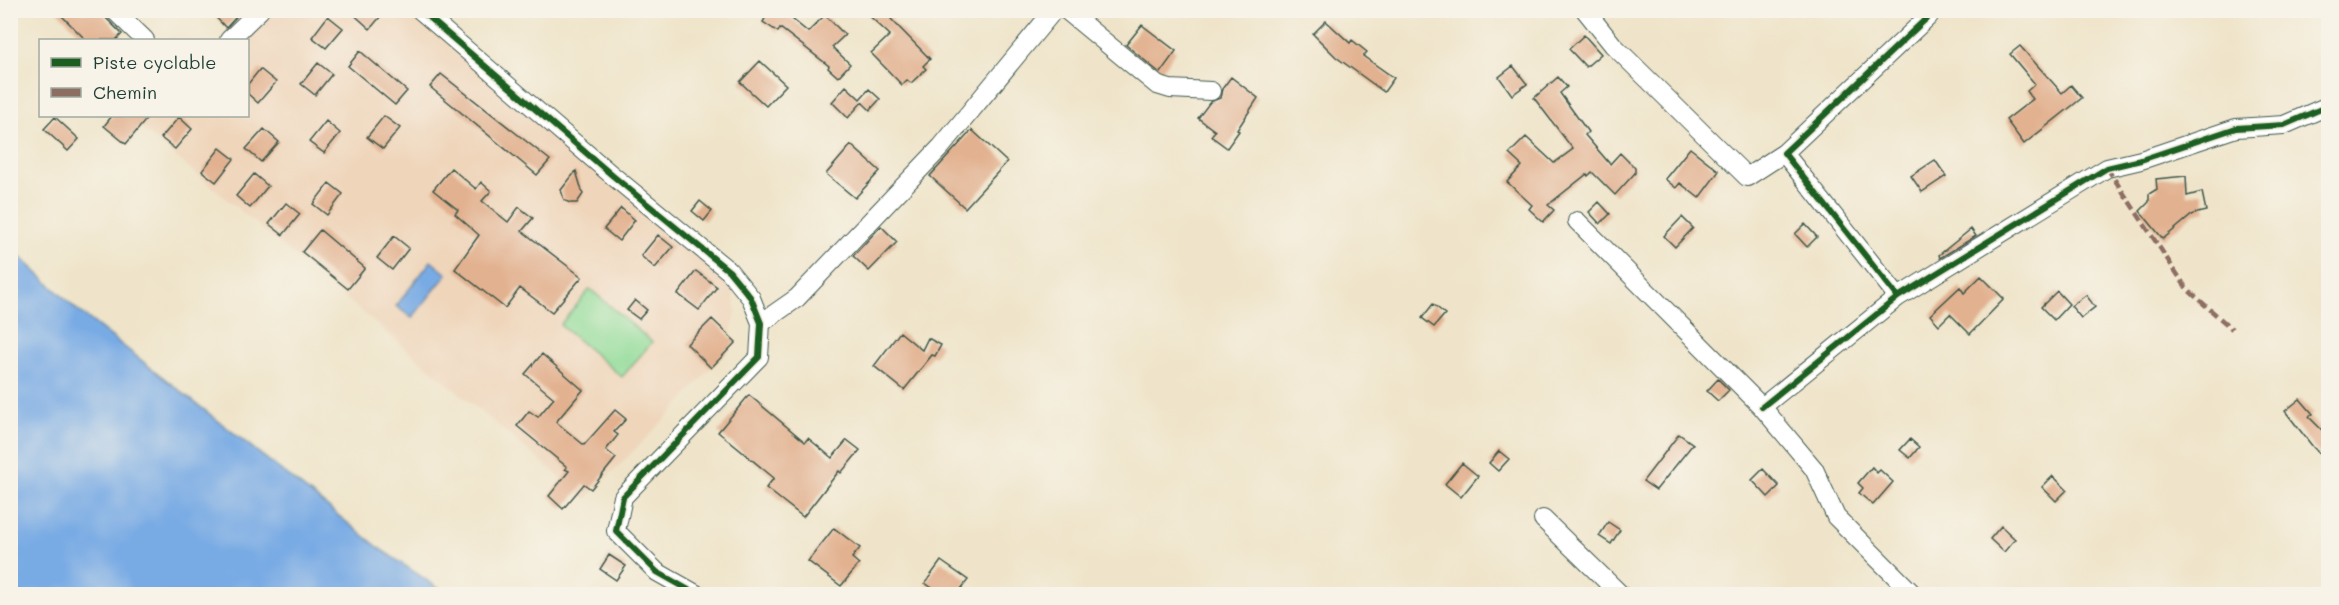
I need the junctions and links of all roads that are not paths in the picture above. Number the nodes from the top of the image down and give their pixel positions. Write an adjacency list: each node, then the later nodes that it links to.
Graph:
1 (114, 10): 8 (street)
2 (260, 10): 9 (street)
3 (420, 10): 15 (street)
4 (1054, 10): 15 (street)
5 (1066, 10): 10 (street)
6 (1585, 10): 12 (street)
7 (1924, 10): 12 (street)
8 (143, 39)
9 (230, 39)
10 (1211, 91)
11 (2328, 106): 14 (street)
12 (1784, 153): 14 (street)
13 (1576, 221): 16 (street)
14 (1898, 297): 16 (street)
15 (761, 323): 18 (street)
16 (1762, 407): 20 (street)
17 (1543, 519): 19 (street)
18 (696, 594)
19 (1620, 594)
20 (1912, 594)

